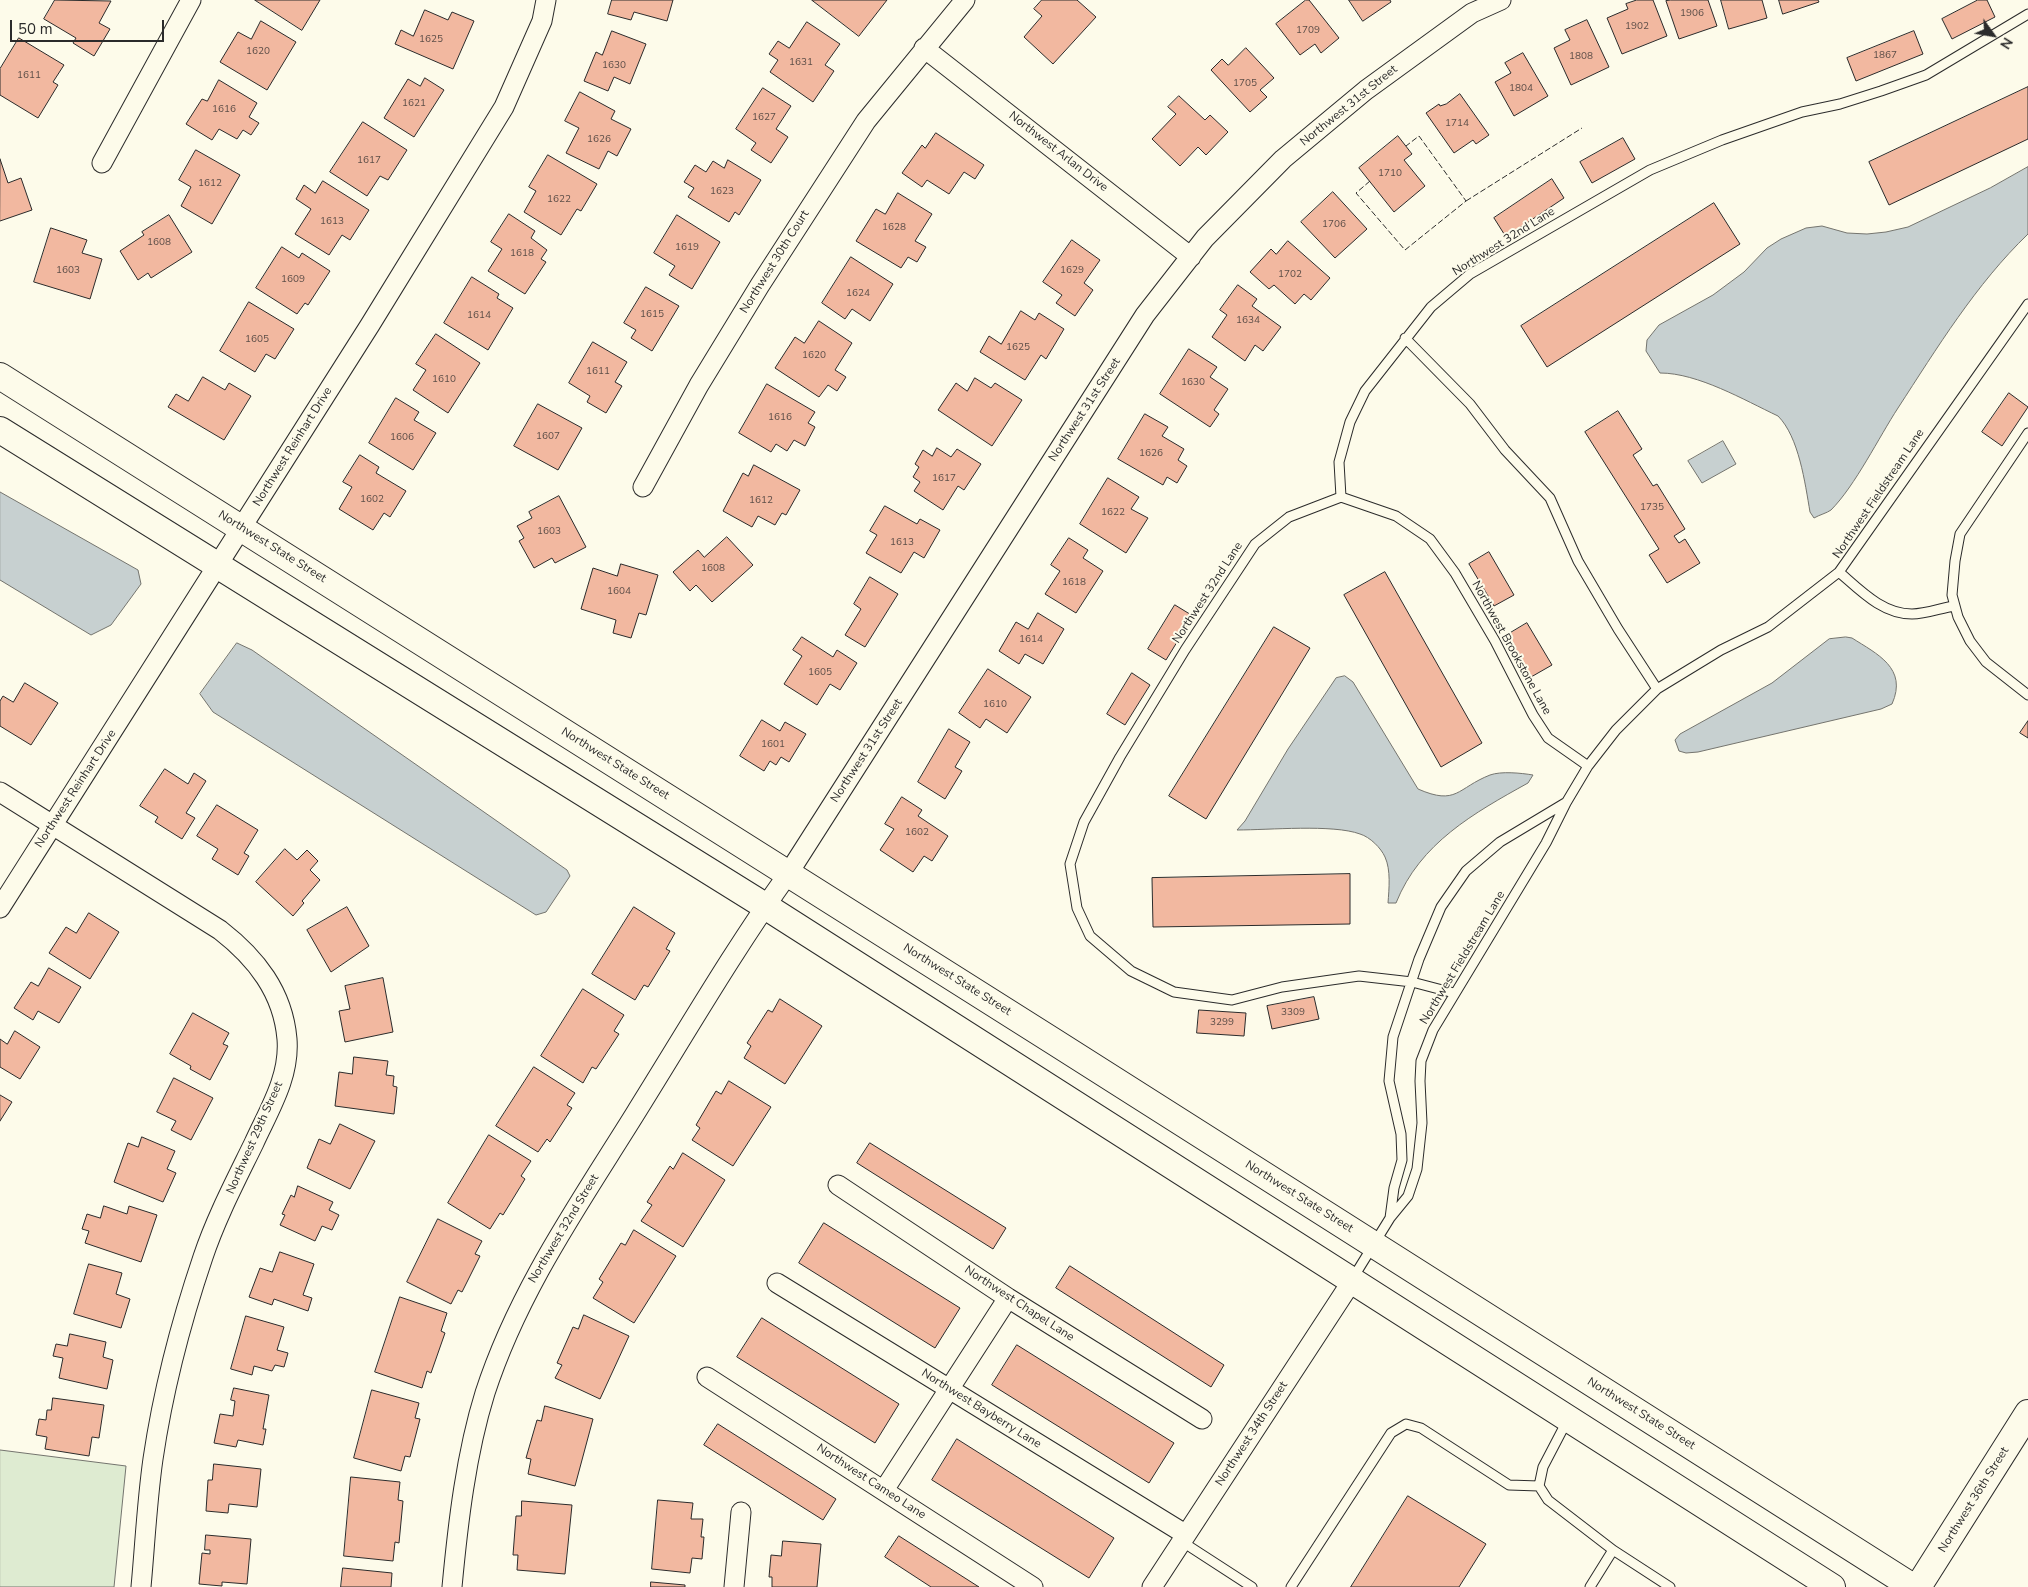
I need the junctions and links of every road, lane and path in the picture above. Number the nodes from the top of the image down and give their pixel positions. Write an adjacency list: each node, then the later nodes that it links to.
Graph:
1 (191, 0): 7 (street)
2 (546, 0): 16 (street, Northwest Reinhart Drive)
3 (966, 0): 6 (street, Northwest 30th Court)
4 (1501, 0): 8 (street, Northwest 31st Street)
5 (2028, 14): 10 (lane, Northwest 32nd Lane)
6 (924, 48): 8 (street, Northwest Arlan Drive); 14 (street, Northwest 30th Court)
7 (102, 163)
8 (1190, 257): 26 (street, Northwest 31st Street)
9 (2028, 304): 18 (lane, Northwest Fieldstream Lane)
10 (1405, 338): 15 (lane, Northwest 32nd Lane); 20 (lane)
11 (0, 376): 16 (main road, Northwest State Street)
12 (0, 430): 17 (main road)
13 (2028, 432): 19 (lane)
14 (643, 487)
15 (1341, 497): 22 (lane, Northwest Brookstone Lane); 29 (lane, Northwest 32nd Lane)
16 (242, 528): 17 (street, Northwest Reinhart Drive); 26 (main road, Northwest State Street)
17 (218, 566): 25 (street, Northwest Reinhart Drive); 27 (main road)
18 (1839, 572): 19 (lane); 20 (lane, Northwest Fieldstream Lane)
19 (1954, 606): 21 (lane)
20 (1657, 689): 22 (lane, Northwest Fieldstream Lane)
21 (2028, 695)
22 (1588, 766): 24 (lane, Northwest Fieldstream Lane)
23 (0, 792): 25 (street, Northwest 29th Street)
24 (1566, 803): 29 (lane, Northwest Fieldstream Lane); 30 (lane, Northwest Fieldstream Lane)
25 (54, 826): 28 (street, Northwest Reinhart Drive); 47 (street, Northwest 29th Street)
26 (788, 874): 27 (street, Northwest 31st Street); 33 (main road, Northwest State Street)
27 (765, 906): 34 (main road); 48 (street, Northwest 32nd Street)
28 (0, 908)
29 (1412, 982): 30 (lane); 32 (lane, Northwest Fieldstream Lane)
30 (1454, 993): 32 (lane, Northwest Fieldstream Lane)
31 (838, 1185): 36 (street, Northwest Chapel Lane)
32 (1390, 1218): 33 (lane, Northwest Fieldstream Lane)
33 (1374, 1244): 34 (lane, Northwest Fieldstream Lane); 57 (main road, Northwest State Street)
34 (1352, 1281): 41 (main road); 45 (street, Northwest 34th Street)
35 (777, 1283): 38 (street, Northwest Bayberry Lane)
36 (1008, 1298): 38 (street); 40 (street, Northwest Chapel Lane)
37 (708, 1377): 43 (street, Northwest Cameo Lane)
38 (950, 1390): 43 (street); 45 (street, Northwest Bayberry Lane)
39 (2028, 1413): 58 (main road, Northwest 36th Street)
40 (1202, 1419)
41 (1569, 1419): 42 (lane); 56 (main road)
42 (1539, 1486): 46 (lane); 53 (lane)
43 (884, 1490): 50 (street, Northwest Cameo Lane)
44 (741, 1512): 49 (street)
45 (1183, 1538): 51 (street, Northwest 34th Street); 52 (lane)
46 (1614, 1550): 54 (lane); 55 (lane)
47 (141, 1587)
48 (452, 1587)
49 (734, 1587)
50 (1033, 1587)
51 (1152, 1587)
52 (1252, 1587)
53 (1291, 1587)
54 (1590, 1587)
55 (1670, 1587)
56 (1832, 1587)
57 (1912, 1587)
58 (1918, 1587)

